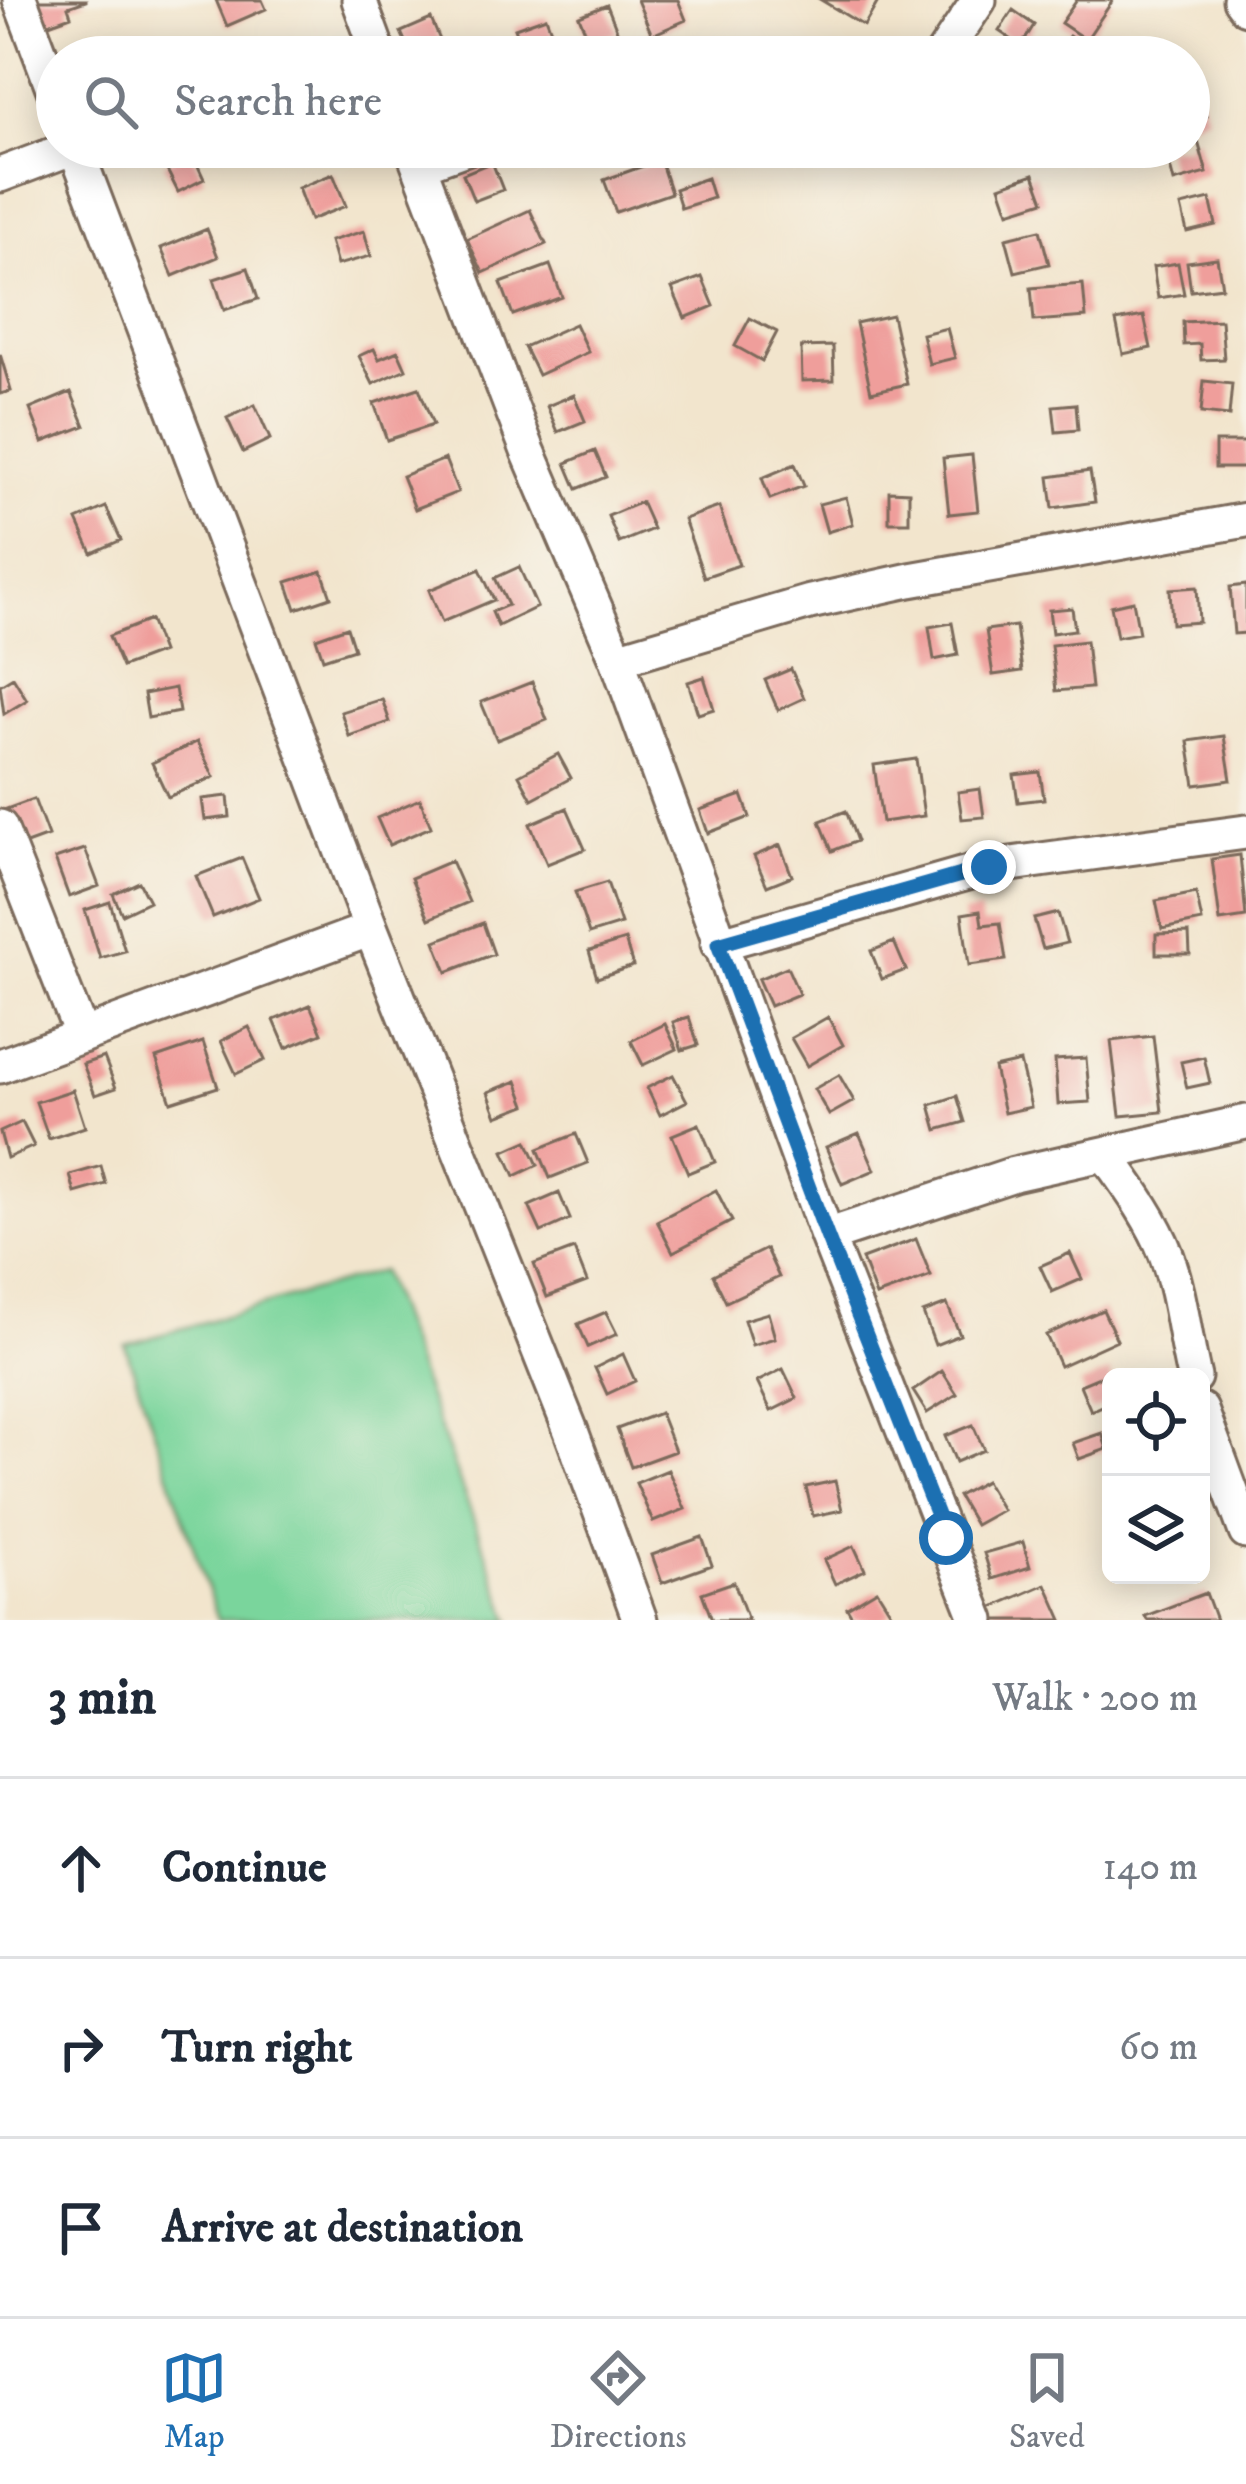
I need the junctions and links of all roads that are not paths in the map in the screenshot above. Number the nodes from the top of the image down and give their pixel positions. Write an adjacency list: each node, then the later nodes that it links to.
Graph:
1 (20, 0): 8 (street)
2 (359, 0): 6 (street)
3 (979, 0): 7 (street)
4 (1240, 0): 5 (street)
5 (1246, 8)
6 (372, 36)
7 (955, 36)
8 (36, 42)
9 (36, 161): 12 (street)
10 (82, 168): 17 (street)
11 (420, 168): 14 (street)
12 (0, 175)
13 (1246, 520): 14 (street)
14 (617, 659): 18 (street)
15 (0, 827): 19 (street)
16 (1246, 832): 18 (street)
17 (370, 929): 19 (street); 27 (street)
18 (718, 944): 23 (street)
19 (82, 1036): 20 (street)
20 (0, 1066)
21 (1246, 1122): 22 (street)
22 (1106, 1154): 23 (street); 24 (street)
23 (827, 1236): 28 (street)
24 (1192, 1368)
25 (1210, 1434): 26 (street)
26 (1246, 1532)
27 (640, 1620)
28 (978, 1620)

